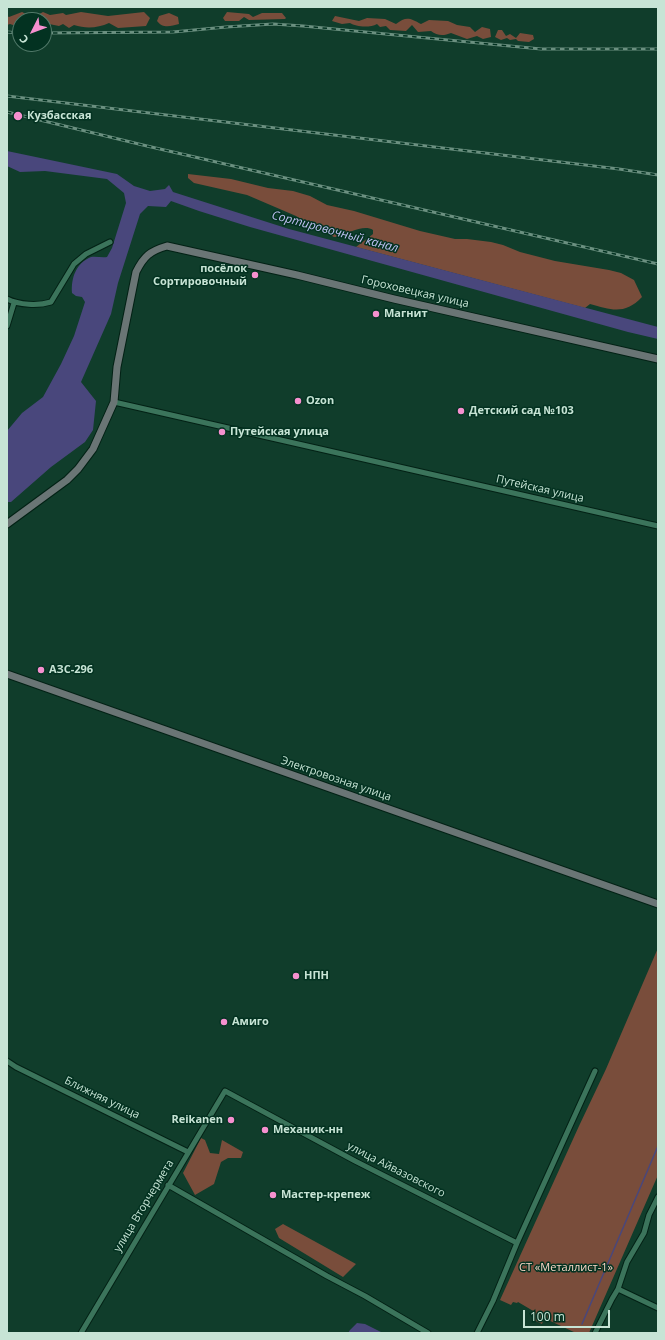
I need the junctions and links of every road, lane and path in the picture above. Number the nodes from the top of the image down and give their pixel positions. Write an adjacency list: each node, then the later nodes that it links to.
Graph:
1 (110, 242): 3 (street)
2 (7, 299): 3 (street)
3 (14, 303): 4 (street)
4 (7, 326)
5 (658, 359): 6 (street, Гороховецкая улица)
6 (114, 402): 7 (street); 8 (street, Путейская улица)
7 (7, 524)
8 (658, 526)
9 (7, 674): 10 (street, Электровозная улица)
10 (658, 904)
11 (7, 1061): 14 (street, Ближняя улица)
12 (595, 1071): 17 (street)
13 (225, 1091): 14 (street, улица Вторчермета); 17 (street, улица Айвазовского)
14 (188, 1152): 15 (street, улица Вторчермета)
15 (168, 1185): 20 (street, улица Вторчермета); 21 (street)
16 (658, 1197): 18 (street)
17 (518, 1243): 22 (street)
18 (618, 1289): 19 (street); 23 (street)
19 (658, 1308)
20 (81, 1333)
21 (428, 1333)
22 (477, 1333)
23 (595, 1333)

